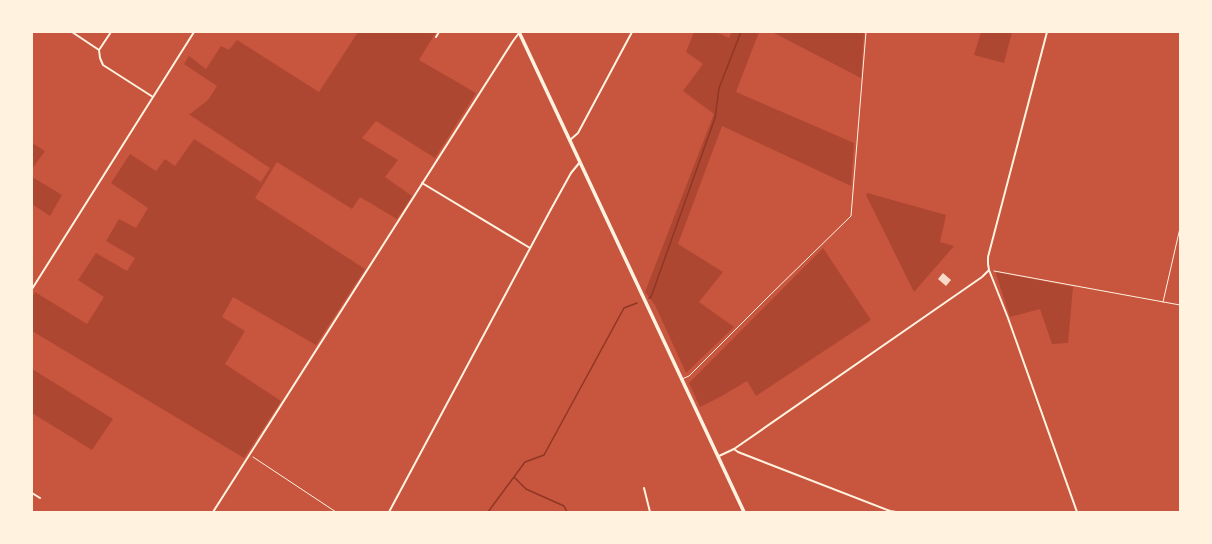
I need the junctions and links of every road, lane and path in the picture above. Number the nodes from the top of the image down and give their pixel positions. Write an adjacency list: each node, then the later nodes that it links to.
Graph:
1 (72, 32): 10 (street)
2 (111, 32): 10 (street)
3 (194, 32): 11 (street)
4 (439, 32): 9 (street)
5 (520, 32): 12 (main road); 14 (street)
6 (632, 32): 12 (street)
7 (866, 32): 21 (lane)
8 (1047, 32): 17 (street)
9 (436, 37)
10 (99, 50): 11 (street)
11 (153, 97): 18 (street)
12 (570, 140): 13 (main road)
13 (580, 162): 16 (street); 21 (main road)
14 (422, 183): 16 (street); 23 (street)
15 (1180, 228): 19 (path)
16 (530, 248): 30 (street)
17 (989, 270): 19 (path); 22 (street); 34 (street)
18 (32, 289)
19 (1163, 302): 20 (path)
20 (1180, 305)
21 (682, 380): 24 (main road)
22 (734, 449): 24 (street); 33 (street)
23 (249, 455): 28 (street); 29 (path)
24 (718, 456): 32 (main road)
25 (644, 488): 31 (street)
26 (32, 493): 27 (street)
27 (40, 498)
28 (213, 512)
29 (336, 512)
30 (389, 512)
31 (650, 512)
32 (744, 512)
33 (896, 512)
34 (1076, 512)

